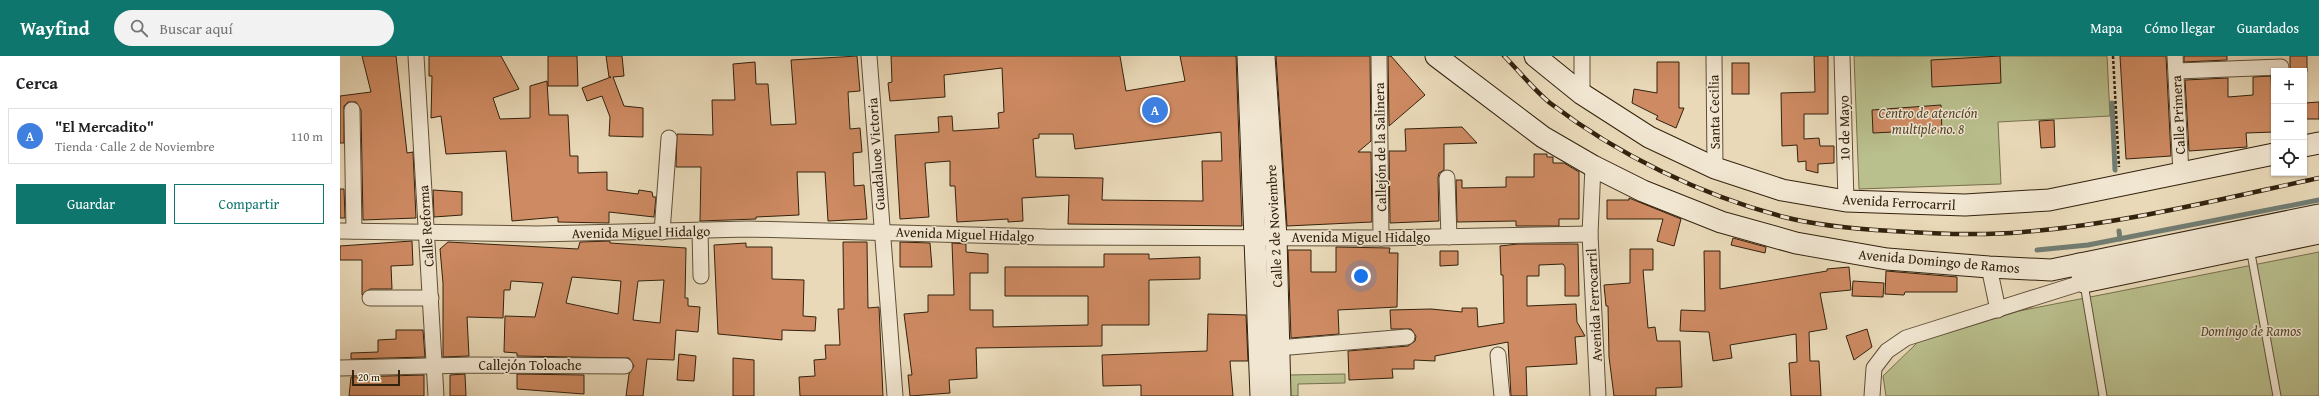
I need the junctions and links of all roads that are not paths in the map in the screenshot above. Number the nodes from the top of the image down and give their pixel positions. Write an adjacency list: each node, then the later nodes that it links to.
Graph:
1 (416, 56): 27 (street, Calle Reforma)
2 (869, 56): 29 (street, Guadaluoe Victoria)
3 (1248, 56): 32 (street, Calle 2 de Noviembre)
4 (1264, 56): 32 (street, Calle 2 de Noviembre)
5 (1379, 56): 34 (street, Callejón de la Salinera)
6 (1436, 56): 19 (street, Avenida Domingo de Ramos)
7 (1536, 56): 13 (street, Avenida Ferrocarril)
8 (1582, 56): 13 (street)
9 (1714, 56): 20 (street, Santa Cecilia)
10 (1842, 56): 23 (street, 10 de Mayo)
11 (2176, 63): 12 (street); 21 (street, Calle Primera)
12 (2281, 65)
13 (1582, 94): 20 (street, Avenida Ferrocarril)
14 (352, 110): 26 (street)
15 (669, 138): 28 (street)
16 (2319, 143): 17 (street)
17 (2307, 145)
18 (2271, 155): 21 (street, Avenida Ferrocarril)
19 (1593, 166): 30 (street, Avenida Ferrocarril); 36 (street, Avenida Domingo de Ramos)
20 (1715, 168): 23 (street, Avenida Ferrocarril)
21 (2181, 174): 23 (street, Avenida Ferrocarril)
22 (1447, 178): 33 (street)
23 (1846, 201)
24 (2319, 215): 37 (street, Avenida Domingo de Ramos)
25 (700, 230): 28 (street, Avenida Miguel Hidalgo); 29 (street, Avenida Miguel Hidalgo); 38 (street)
26 (347, 231): 27 (street, Avenida Miguel Hidalgo)
27 (425, 231): 28 (street, Avenida Miguel Hidalgo); 40 (street, Calle Reforma)
28 (662, 232)
29 (881, 232): 32 (street, Avenida Miguel Hidalgo); 49 (street, Guadaluoe Victoria)
30 (1590, 234): 33 (street, Avenida Miguel Hidalgo); 53 (street, Avenida Ferrocarril)
31 (2319, 234): 35 (street, Avenida Domingo de Ramos)
32 (1266, 237): 34 (street, Avenida Miguel Hidalgo); 43 (street, Calle 2 de Noviembre); 50 (street, Calle 2 de Noviembre)
33 (1449, 237): 34 (street, Avenida Miguel Hidalgo)
34 (1381, 238)
35 (2250, 248): 37 (street, Avenida Domingo de Ramos); 56 (lane)
36 (1989, 267): 37 (street, Avenida Domingo de Ramos); 41 (street)
37 (2081, 273): 41 (street); 55 (lane)
38 (701, 276)
39 (370, 298): 40 (street)
40 (431, 298): 45 (street, Calle Reforma)
41 (1998, 310): 54 (street)
42 (1406, 337): 43 (street)
43 (1278, 348): 51 (street, Calle 2 de Noviembre)
44 (1498, 355): 52 (street)
45 (434, 366): 46 (street, Callejón Toloache); 47 (street, Callejón Toloache); 48 (street, Calle Reforma)
46 (625, 366)
47 (340, 368)
48 (436, 396)
49 (895, 396)
50 (1261, 396)
51 (1280, 396)
52 (1502, 396)
53 (1598, 396)
54 (1872, 396)
55 (2103, 396)
56 (2277, 396)

